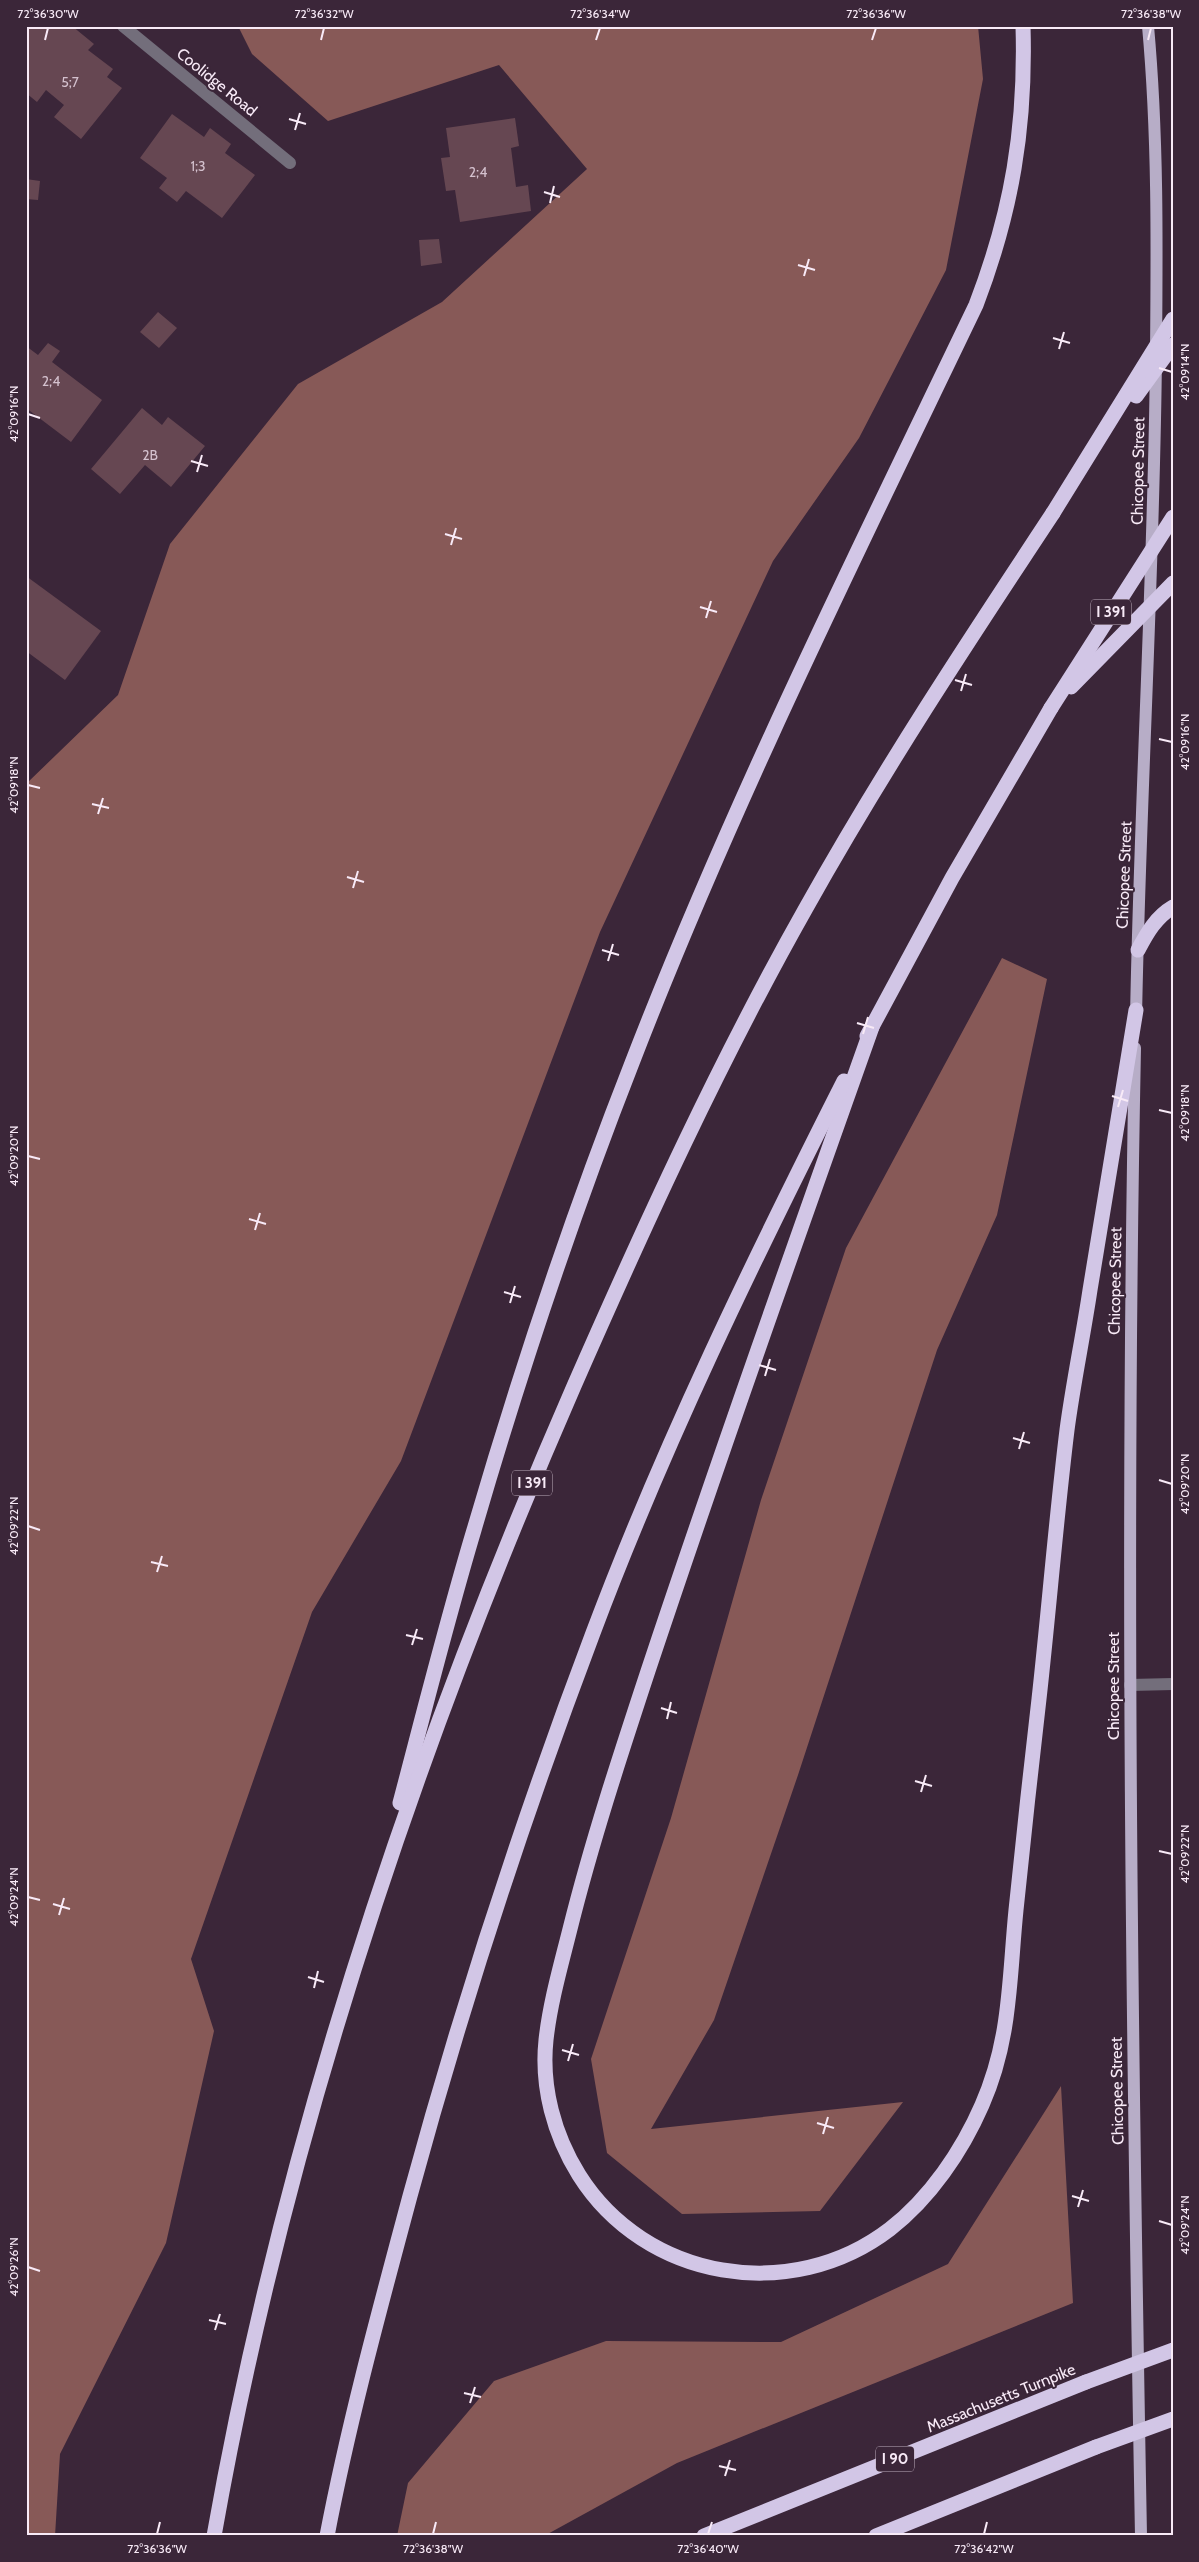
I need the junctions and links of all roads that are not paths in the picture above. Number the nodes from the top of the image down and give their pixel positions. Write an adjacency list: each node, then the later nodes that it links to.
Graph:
1 (123, 26): 4 (street, Coolidge Road)
2 (1023, 26): 17 (highway)
3 (1148, 26): 12 (main road, Chicopee Street)
4 (290, 162)
5 (1173, 319): 7 (highway, bridge)
6 (1173, 345): 7 (highway, I 391, bridge)
7 (1052, 513): 17 (highway, I 391)
8 (1173, 517): 10 (highway, I 391, bridge)
9 (1173, 582): 10 (highway, bridge)
10 (1051, 708): 14 (highway, I 391)
11 (1173, 907): 12 (highway)
12 (1138, 950): 13 (main road, Chicopee Street)
13 (1136, 1010): 14 (highway); 16 (main road, Chicopee Street)
14 (872, 1027): 21 (highway, I 391)
15 (1173, 1684): 16 (street)
16 (1130, 1685): 24 (main road, Chicopee Street)
17 (358, 1957): 20 (highway, I 391)
18 (1173, 2350): 22 (highway, Massachusetts Turnpike / I 90, bridge)
19 (1173, 2419): 23 (highway, bridge)
20 (214, 2536)
21 (327, 2536)
22 (704, 2536)
23 (876, 2536)
24 (1141, 2536)

